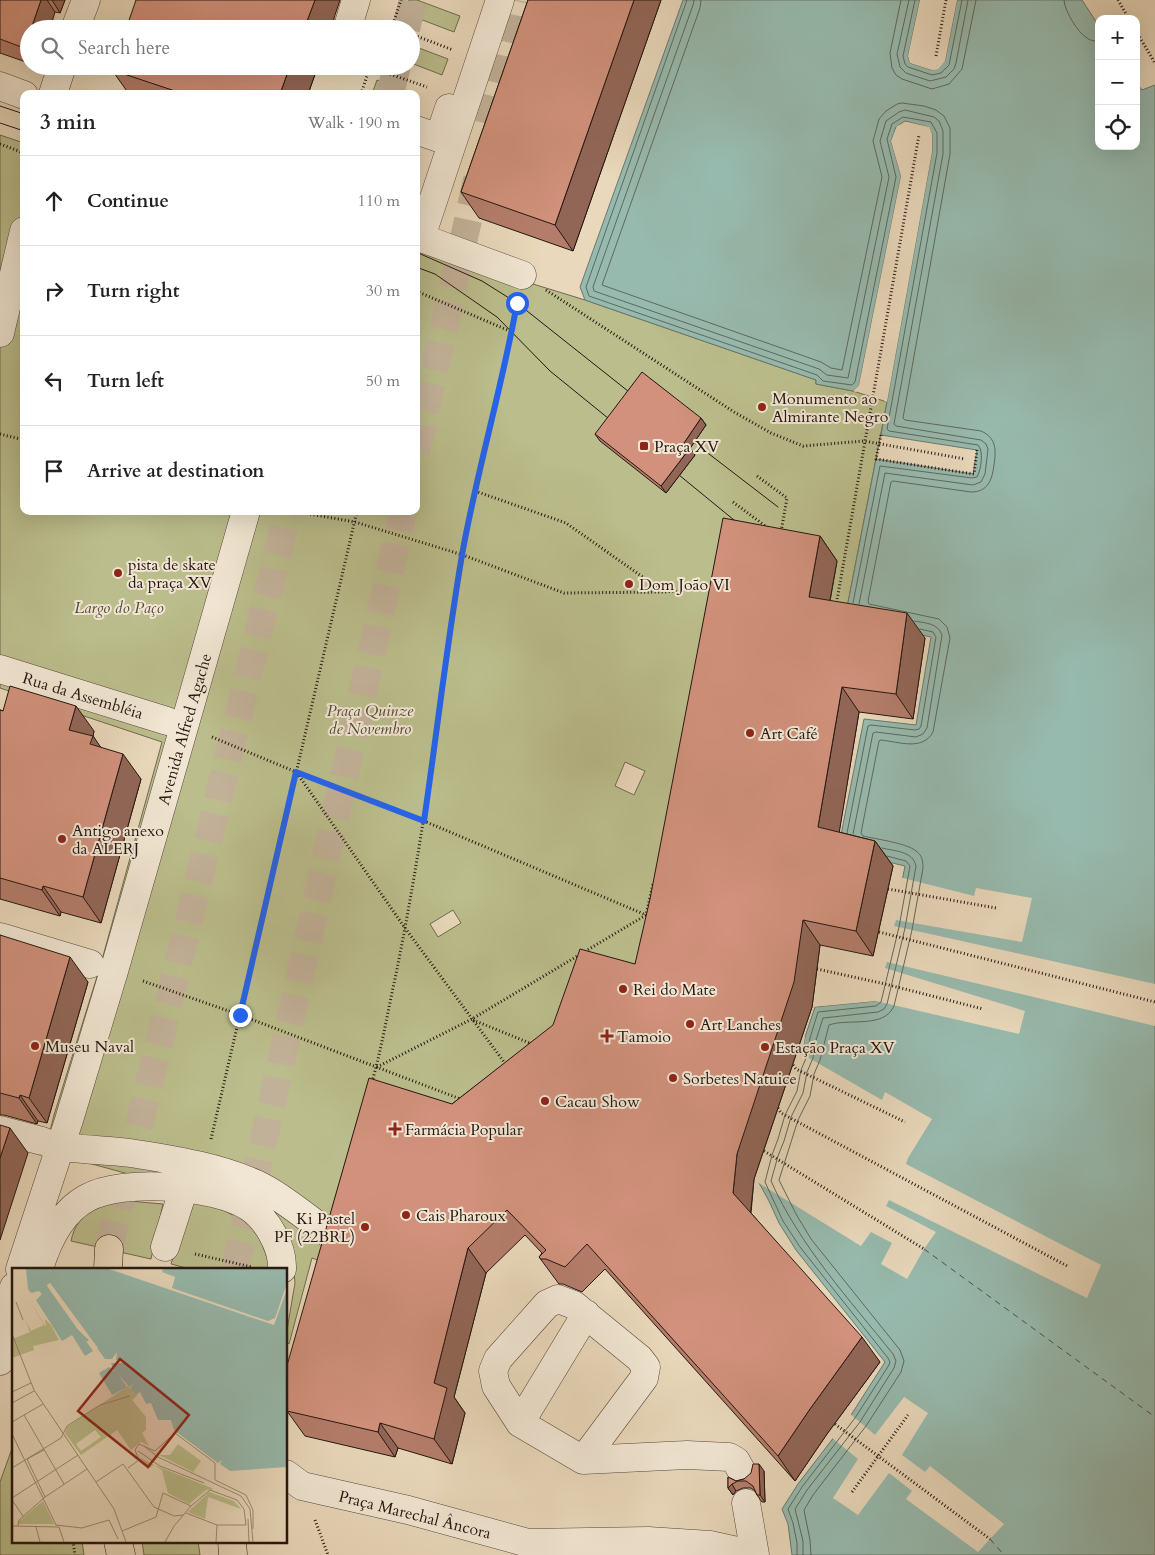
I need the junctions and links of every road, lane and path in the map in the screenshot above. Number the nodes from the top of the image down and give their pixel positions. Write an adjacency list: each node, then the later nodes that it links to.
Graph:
1 (86, 0): 8 (street)
2 (401, 0): 9 (path)
3 (486, 0): 12 (street)
4 (500, 0): 27 (street)
5 (946, 0): 13 (path)
6 (1118, 0): 7 (path)
7 (1127, 15)
8 (79, 20)
9 (396, 20)
10 (420, 38): 12 (path)
11 (1140, 38): 14 (path)
12 (467, 56): 22 (street)
13 (936, 56)
14 (1155, 63)
15 (59, 75): 19 (street)
16 (366, 75): 20 (path)
17 (392, 75): 22 (path)
18 (0, 86): 21 (street)
19 (54, 90)
20 (361, 90)
21 (20, 93)
22 (454, 96): 23 (street)
23 (420, 131)
24 (919, 136): 37 (path)
25 (0, 144): 26 (path)
26 (20, 152)
27 (420, 234)
28 (420, 237): 30 (street)
29 (20, 249): 32 (street)
30 (522, 275): 33 (path); 37 (path)
31 (420, 293): 33 (path)
32 (0, 332)
33 (512, 332): 42 (path)
34 (0, 434): 36 (path)
35 (881, 435): 38 (path)
36 (20, 439)
37 (864, 441): 38 (path); 53 (path)
38 (879, 443): 39 (path); 40 (path)
39 (977, 450)
40 (965, 459)
41 (756, 476): 49 (path)
42 (475, 491): 50 (path); 52 (path)
43 (733, 502): 48 (path)
44 (245, 515): 55 (street, Avenida Alfred Agache)
45 (316, 515): 47 (path)
46 (356, 515): 47 (path)
47 (355, 522): 50 (path); 56 (path)
48 (772, 531)
49 (780, 537)
50 (462, 555): 52 (path); 57 (path)
51 (718, 588): 52 (path)
52 (664, 592)
53 (835, 612)
54 (0, 669): 55 (street, Rua da Assembléia)
55 (174, 723): 56 (path); 66 (street, Avenida Alfred Agache)
56 (296, 772): 57 (path); 63 (path); 70 (path)
57 (424, 821): 61 (path); 63 (path)
58 (654, 876): 61 (path)
59 (888, 889): 60 (path)
60 (996, 908)
61 (646, 915): 62 (path); 71 (path)
62 (653, 918)
63 (405, 928): 71 (path); 74 (path)
64 (879, 932): 68 (path)
65 (0, 937): 66 (street)
66 (102, 968): 70 (path); 81 (street, Avenida Alfred Agache)
67 (817, 969): 69 (path)
68 (1155, 1002)
69 (984, 1009)
70 (240, 1015): 74 (path); 83 (path)
71 (472, 1019): 72 (path); 74 (path); 75 (path)
72 (536, 1045)
73 (792, 1065): 79 (path)
74 (376, 1067): 76 (path); 77 (path)
75 (509, 1070)
76 (371, 1086)
77 (467, 1102)
78 (778, 1108): 88 (path)
79 (905, 1122)
80 (0, 1130): 81 (street)
81 (50, 1144): 83 (street); 89 (street, Avenida Alfred Agache)
82 (764, 1151): 87 (path)
83 (204, 1166): 85 (street)
84 (184, 1188): 86 (street); 90 (street); 91 (street)
85 (331, 1235)
86 (165, 1247)
87 (924, 1249)
88 (1069, 1267)
89 (20, 1268)
90 (40, 1268)
91 (282, 1268)
92 (12, 1293): 94 (street)
93 (586, 1314): 98 (street); 98 (street); 101 (street)
94 (0, 1329)
95 (12, 1351): 96 (street)
96 (0, 1361)
97 (908, 1415): 100 (path)
98 (520, 1423): 101 (street)
99 (835, 1424): 100 (path)
100 (879, 1456): 104 (path); 106 (path)
101 (583, 1460): 102 (street)
102 (742, 1472)
103 (288, 1476): 113 (street, Praça Marechal Âncora)
104 (852, 1492)
105 (746, 1503): 113 (street)
106 (990, 1540)
107 (73, 1542): 110 (path)
108 (118, 1542): 111 (highway)
109 (232, 1542): 112 (highway)
110 (75, 1555)
111 (120, 1555)
112 (234, 1555)
113 (755, 1555)

